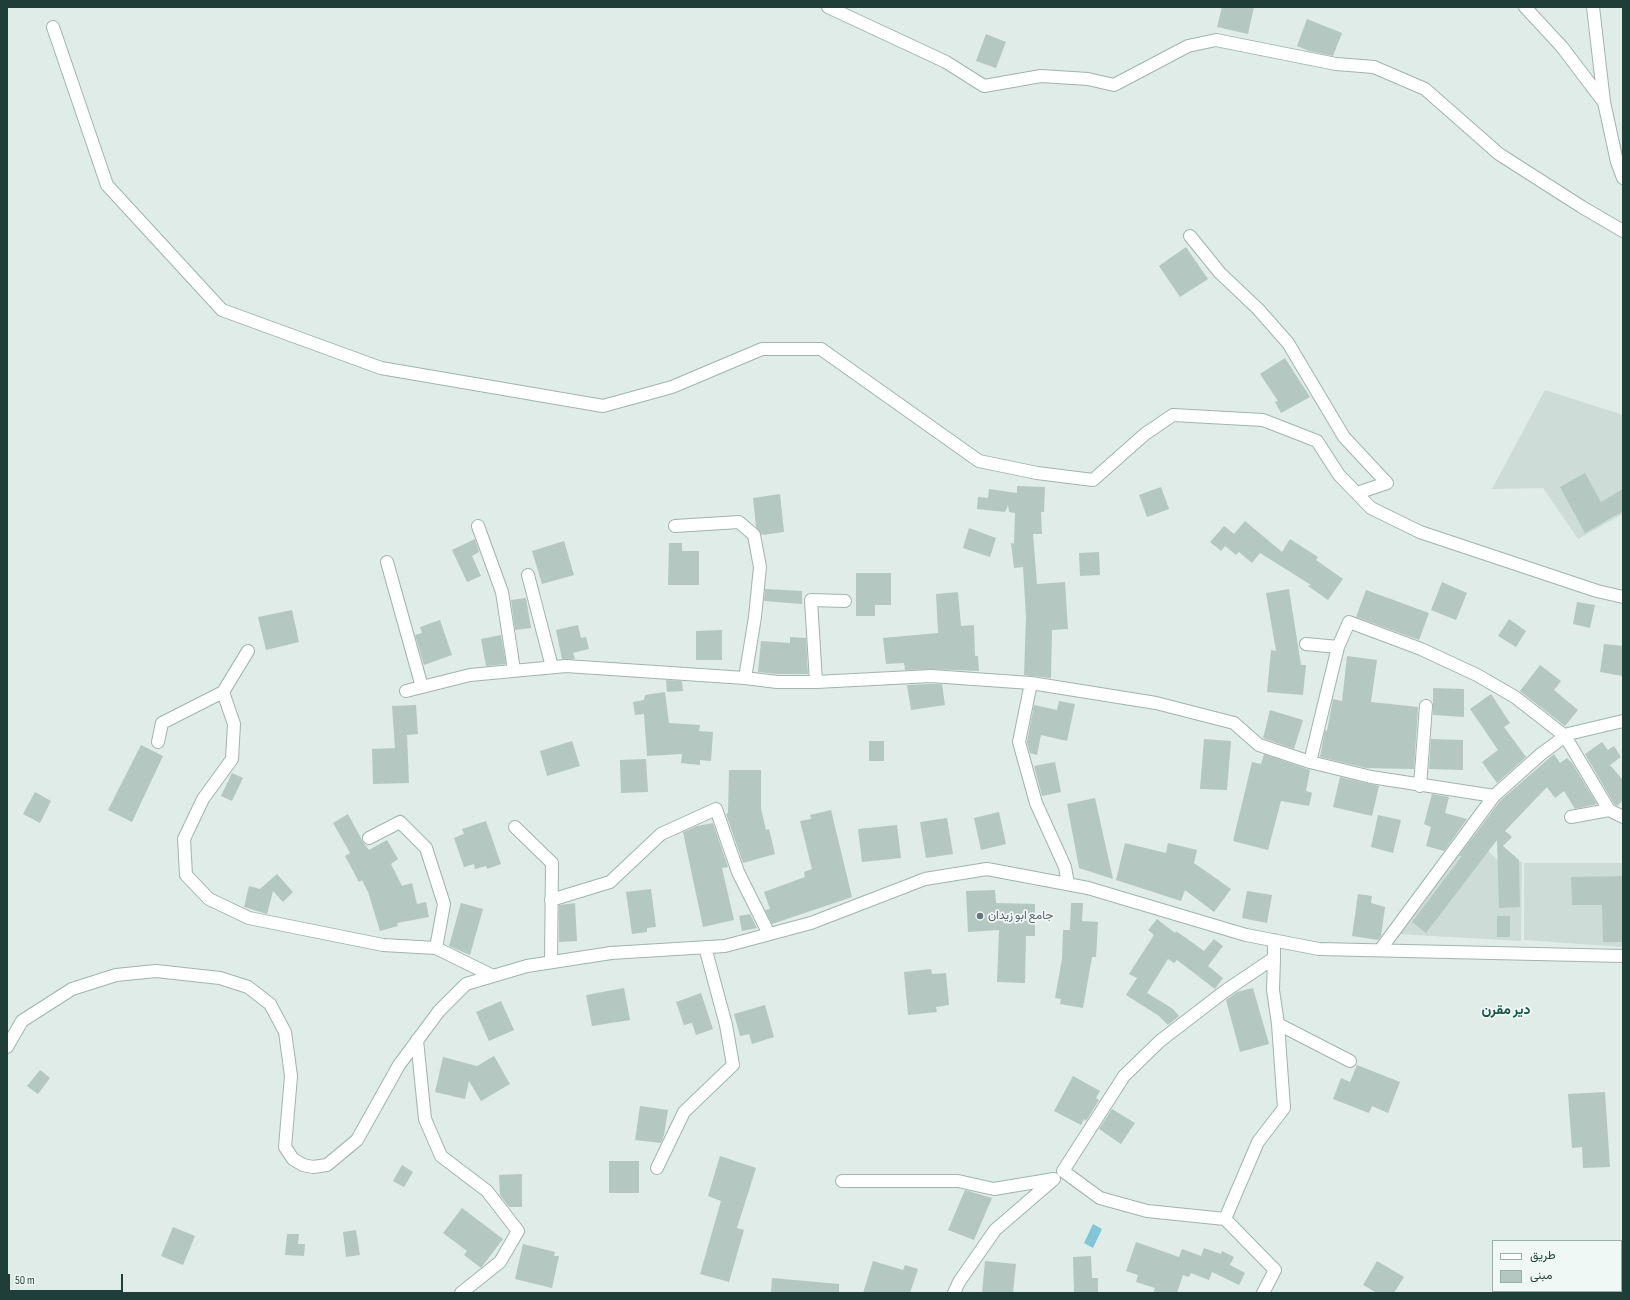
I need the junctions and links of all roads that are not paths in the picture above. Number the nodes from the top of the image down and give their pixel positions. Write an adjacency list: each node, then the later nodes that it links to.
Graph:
1 (828, 7): 7 (street)
2 (1525, 7): 5 (street)
3 (1593, 7): 5 (street)
4 (53, 27): 9 (street)
5 (1604, 102): 6 (street)
6 (1623, 178)
7 (1623, 231)
8 (1190, 236): 9 (street)
9 (1357, 493): 14 (street)
10 (478, 526): 20 (street)
11 (675, 526): 21 (street)
12 (388, 562): 24 (street)
13 (528, 575): 19 (street)
14 (1623, 597)
15 (844, 601): 22 (street)
16 (1306, 644): 17 (street)
17 (1338, 647): 29 (street); 31 (street)
18 (248, 651): 26 (street)
19 (552, 667): 20 (street); 21 (street)
20 (514, 670): 24 (street)
21 (745, 678): 22 (street)
22 (816, 682): 23 (street)
23 (1031, 683): 31 (street); 39 (street)
24 (422, 686): 25 (street)
25 (406, 690)
26 (223, 692): 30 (street); 44 (street)
27 (1426, 706): 32 (street)
28 (1623, 721): 29 (street)
29 (1565, 736): 33 (street); 34 (street)
30 (158, 742)
31 (1310, 762): 32 (street)
32 (1420, 786): 33 (street)
33 (1494, 796): 45 (street)
34 (1609, 810): 35 (street); 36 (street)
35 (1571, 817)
36 (1623, 817)
37 (515, 827): 40 (street)
38 (369, 838): 44 (street)
39 (1068, 884): 41 (street); 42 (street)
40 (551, 900): 41 (street); 48 (street)
41 (769, 934): 43 (street)
42 (1274, 940): 45 (street); 47 (street)
43 (705, 947): 48 (street); 54 (street)
44 (436, 948): 49 (street)
45 (1380, 950): 46 (street)
46 (1623, 956)
47 (1274, 958): 50 (street); 55 (street)
48 (551, 962): 49 (street)
49 (493, 976): 51 (street)
50 (1278, 1024): 53 (street); 58 (street)
51 (417, 1040): 52 (street); 59 (street)
52 (7, 1047)
53 (1350, 1062)
54 (657, 1168)
55 (1063, 1171): 56 (street); 58 (street)
56 (1054, 1179): 57 (street); 60 (street)
57 (842, 1181)
58 (1226, 1219): 61 (street)
59 (461, 1293)
60 (954, 1293)
61 (1263, 1293)

